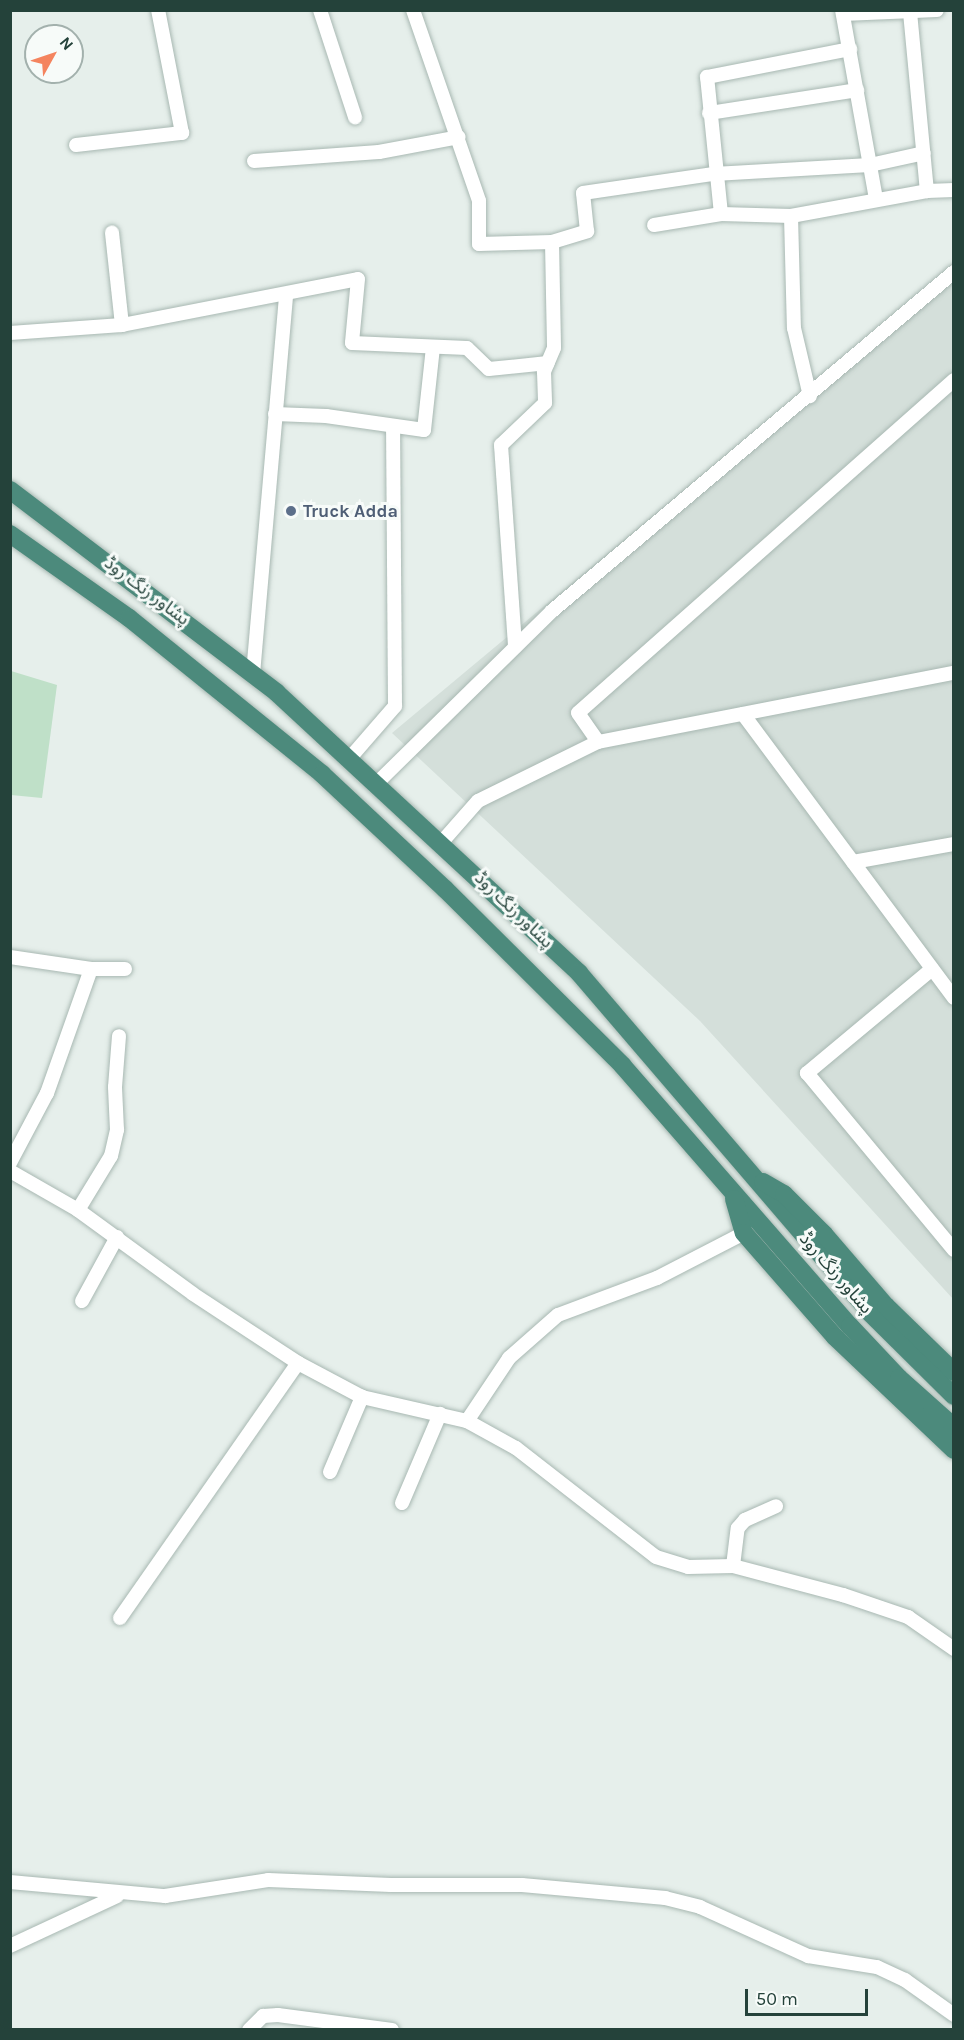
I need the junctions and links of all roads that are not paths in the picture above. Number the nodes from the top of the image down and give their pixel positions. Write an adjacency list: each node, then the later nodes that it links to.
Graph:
1 (158, 10): 12 (street)
2 (320, 10): 10 (street)
3 (413, 10): 11 (street)
4 (937, 10): 5 (street)
5 (910, 12): 6 (street); 13 (street)
6 (843, 13): 7 (street)
7 (850, 49): 8 (street); 9 (street)
8 (857, 90): 9 (street); 15 (street)
9 (709, 113): 16 (street)
10 (355, 117)
11 (459, 137): 14 (street); 24 (street)
12 (76, 145)
13 (924, 153): 15 (street); 17 (street)
14 (254, 160)
15 (870, 165): 16 (street); 19 (street)
16 (714, 174): 20 (street); 24 (street)
17 (927, 190): 18 (street); 19 (street)
18 (954, 190)
19 (876, 199): 21 (street)
20 (721, 214): 21 (street); 22 (street)
21 (791, 216): 32 (street)
22 (654, 225)
23 (112, 233): 27 (street)
24 (552, 242): 30 (street)
25 (954, 272): 32 (street)
26 (286, 294): 27 (street); 29 (street); 33 (street)
27 (122, 325): 28 (street)
28 (10, 333)
29 (433, 347): 30 (street); 34 (street)
30 (548, 363): 37 (street)
31 (951, 389): 41 (street)
32 (810, 396): 37 (street)
33 (275, 414): 34 (street); 39 (street)
34 (393, 426): 42 (street)
35 (10, 490): 39 (highway, پشاور رنگ روڈ)
36 (10, 534): 56 (highway, پشاور رنگ روڈ)
37 (515, 647): 43 (street)
38 (954, 673): 40 (street)
39 (253, 674): 42 (highway, پشاور رنگ روڈ)
40 (743, 714): 41 (street); 46 (street)
41 (598, 742): 44 (street)
42 (349, 759): 43 (highway, پشاور رنگ روڈ)
43 (376, 784): 44 (highway, پشاور رنگ روڈ)
44 (441, 843): 55 (highway, پشاور رنگ روڈ)
45 (954, 844): 46 (street)
46 (853, 862): 50 (street)
47 (10, 957): 48 (street)
48 (91, 969): 49 (street); 53 (street)
49 (125, 969)
50 (932, 969): 51 (street); 60 (street)
51 (954, 998)
52 (119, 1036): 57 (street)
53 (10, 1163)
54 (10, 1171): 57 (street)
55 (750, 1176): 63 (highway); 64 (highway, پشاور رنگ روڈ)
56 (734, 1197): 58 (highway); 68 (highway, پشاور رنگ روڈ)
57 (78, 1210): 59 (street)
58 (744, 1233): 67 (street); 69 (highway)
59 (117, 1237): 61 (street); 62 (street)
60 (954, 1250)
61 (82, 1300)
62 (298, 1363): 65 (street); 74 (street)
63 (954, 1372)
64 (954, 1396)
65 (362, 1397): 66 (street); 70 (street)
66 (440, 1414): 67 (street); 71 (street)
67 (467, 1421): 73 (street)
68 (954, 1427)
69 (954, 1450)
70 (330, 1473)
71 (402, 1503)
72 (776, 1506): 73 (street)
73 (733, 1566): 75 (street)
74 (120, 1618)
75 (954, 1649)
76 (10, 1882): 77 (street)
77 (120, 1895): 78 (street); 79 (street)
78 (10, 1946)
79 (954, 2015)
80 (249, 2030): 81 (street)
81 (392, 2030)

